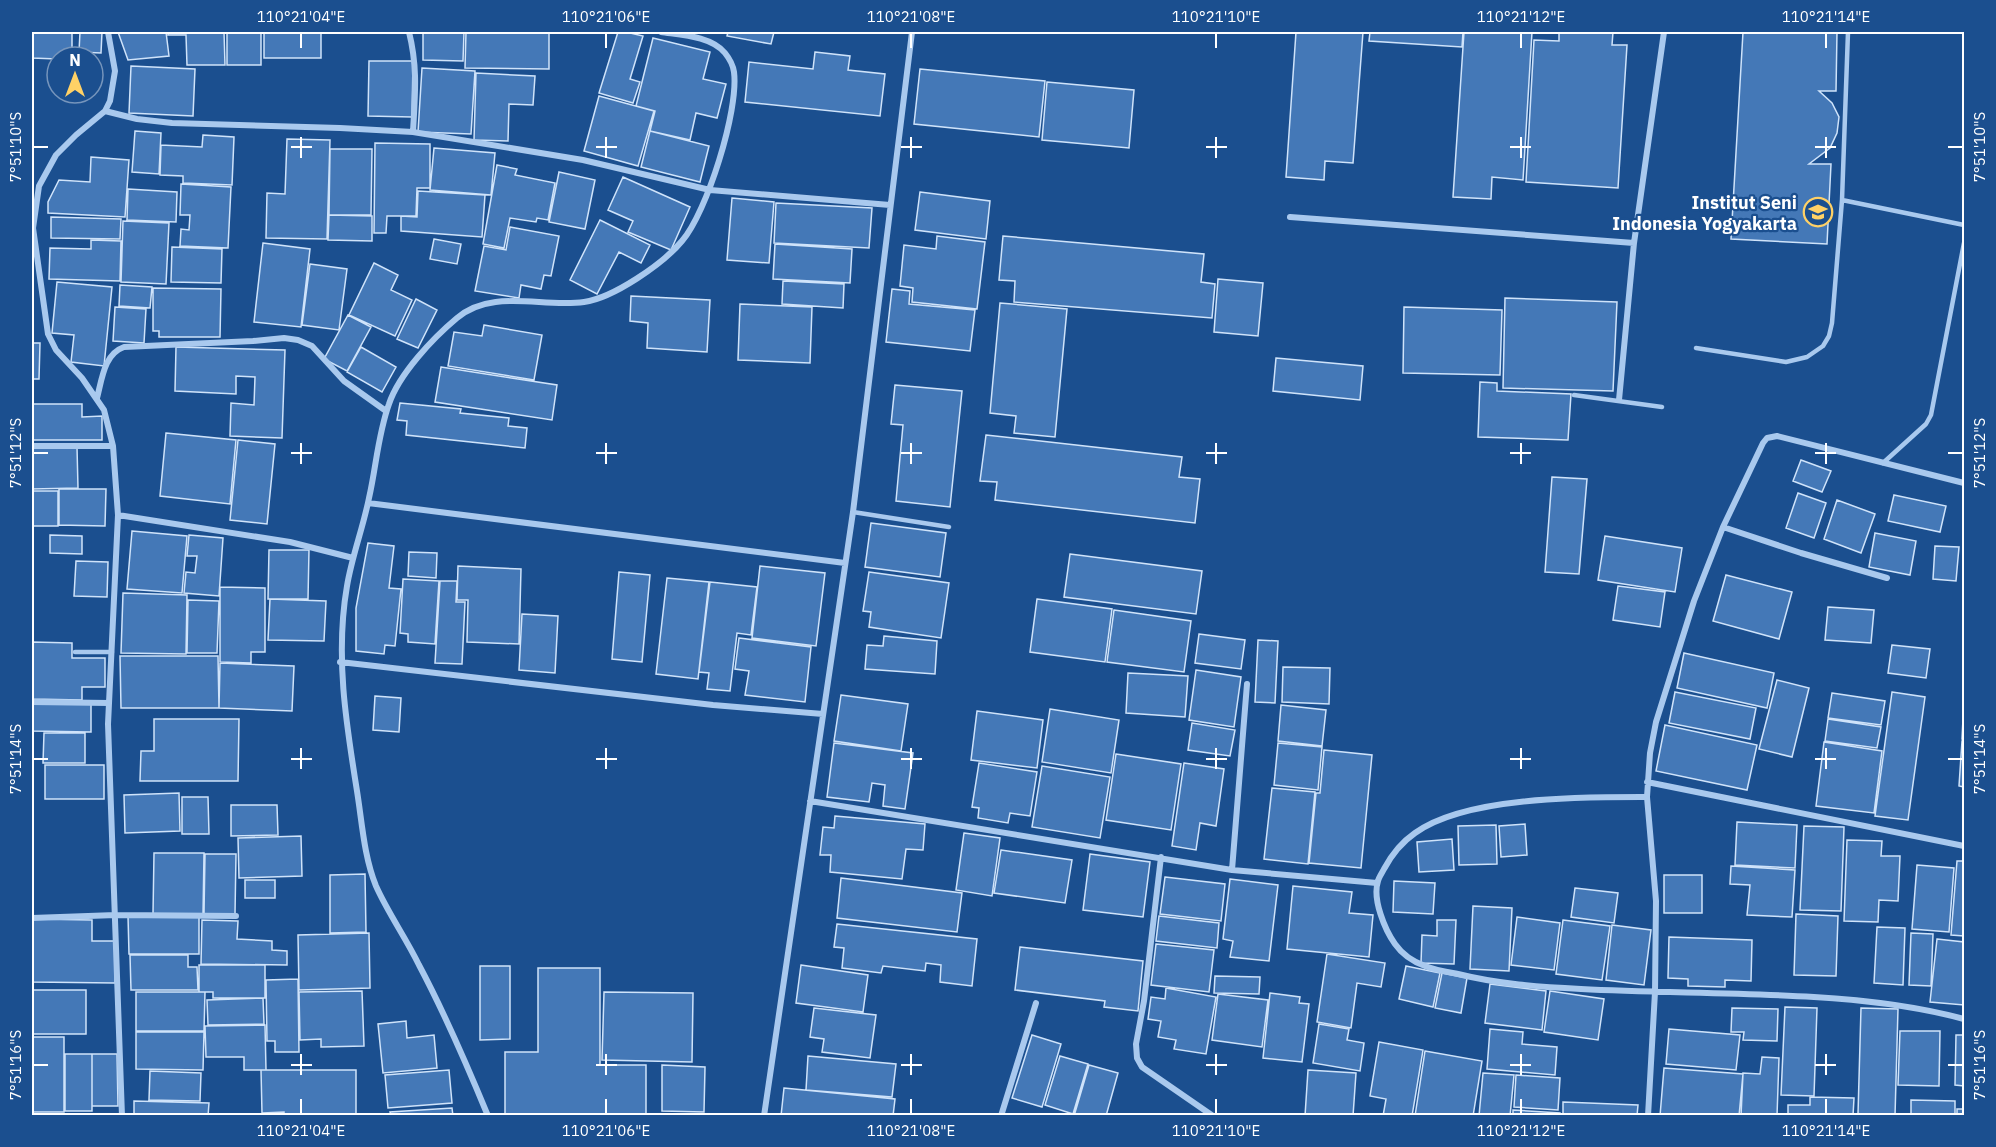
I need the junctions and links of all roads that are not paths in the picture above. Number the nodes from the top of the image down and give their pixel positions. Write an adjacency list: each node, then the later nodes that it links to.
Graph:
1 (108, 32): 7 (street)
2 (409, 32): 8 (street)
3 (661, 32): 11 (street)
4 (912, 32): 13 (street)
5 (1664, 32): 16 (street)
6 (1848, 32): 12 (lane)
7 (105, 111): 8 (street); 10 (street)
8 (413, 132): 11 (street)
9 (32, 180): 10 (street)
10 (39, 186): 20 (street)
11 (710, 190): 13 (street); 23 (street)
12 (1842, 200): 15 (lane); 18 (lane)
13 (890, 205): 29 (street)
14 (1290, 218): 16 (street)
15 (1965, 225)
16 (1634, 243): 21 (street)
17 (1965, 243): 26 (lane)
18 (1696, 348)
19 (1574, 395): 21 (lane)
20 (97, 398): 23 (street); 25 (street)
21 (1619, 400): 22 (lane)
22 (1662, 407)
23 (386, 411): 28 (street)
24 (32, 446): 25 (street)
25 (113, 446): 30 (street)
26 (1883, 463): 27 (street); 32 (street)
27 (1965, 483)
28 (368, 502): 33 (street); 34 (street)
29 (853, 512): 31 (lane); 34 (street)
30 (118, 515): 33 (street); 37 (street)
31 (949, 527)
32 (1723, 527): 35 (street); 43 (street)
33 (353, 558): 38 (street)
34 (845, 562): 42 (street)
35 (1887, 578)
36 (75, 652): 37 (lane)
37 (112, 652): 41 (street)
38 (340, 662): 42 (street); 57 (street)
39 (1247, 684): 48 (street)
40 (32, 702): 41 (street)
41 (109, 703): 50 (street)
42 (823, 714): 45 (street)
43 (1647, 782): 44 (street); 46 (street)
44 (1647, 798): 49 (street); 53 (street)
45 (810, 801): 47 (street); 58 (street)
46 (1965, 846)
47 (1161, 857): 48 (street); 60 (street)
48 (1232, 870): 49 (street)
49 (1377, 883): 53 (street)
50 (116, 915): 51 (street); 52 (street); 56 (street)
51 (236, 916)
52 (32, 918)
53 (1655, 992): 55 (street); 61 (street)
54 (1036, 1003): 59 (street)
55 (1965, 1019)
56 (122, 1116)
57 (488, 1116)
58 (764, 1116)
59 (1001, 1116)
60 (1213, 1116)
61 (1648, 1116)

